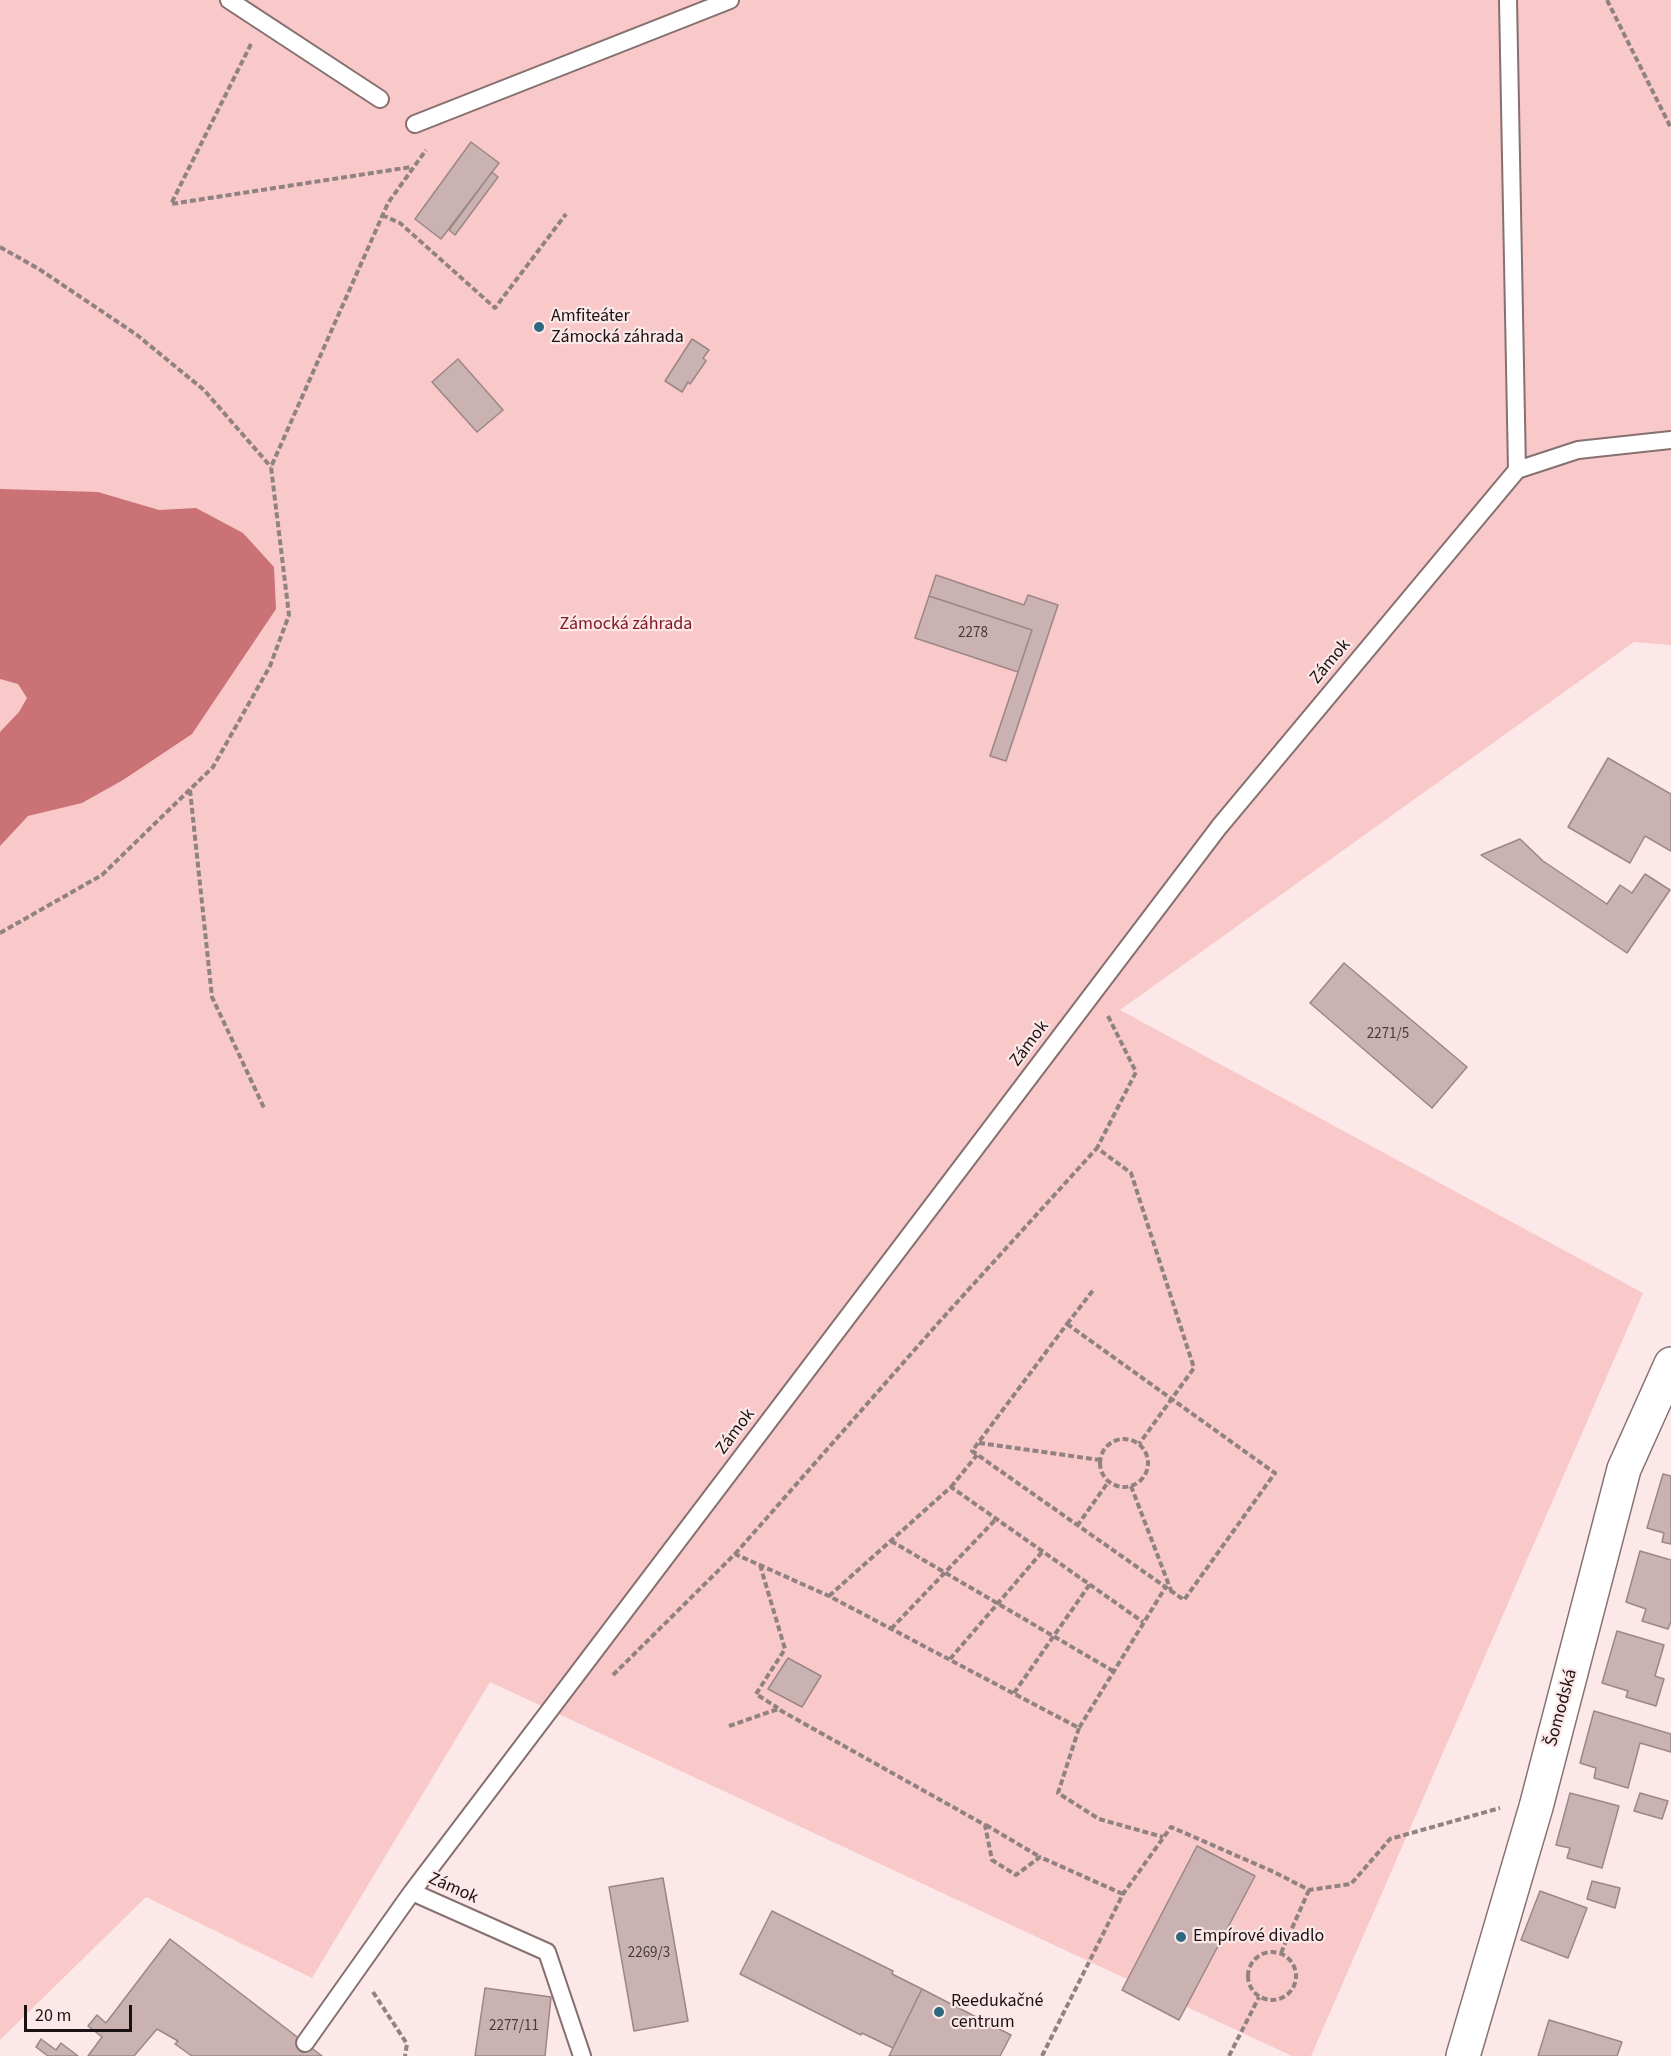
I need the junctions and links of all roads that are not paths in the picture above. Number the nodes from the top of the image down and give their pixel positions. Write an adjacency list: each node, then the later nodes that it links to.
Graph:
1 (229, 0): 4 (lane)
2 (730, 0): 5 (lane)
3 (1508, 0): 7 (lane)
4 (380, 99)
5 (415, 124)
6 (1671, 440): 7 (lane)
7 (1517, 470): 9 (lane, Zámok)
8 (1671, 1364): 12 (street, Šomodská)
9 (412, 1892): 10 (lane, Zámok); 11 (lane, Zámok)
10 (305, 2043)
11 (582, 2056)
12 (1463, 2056)

